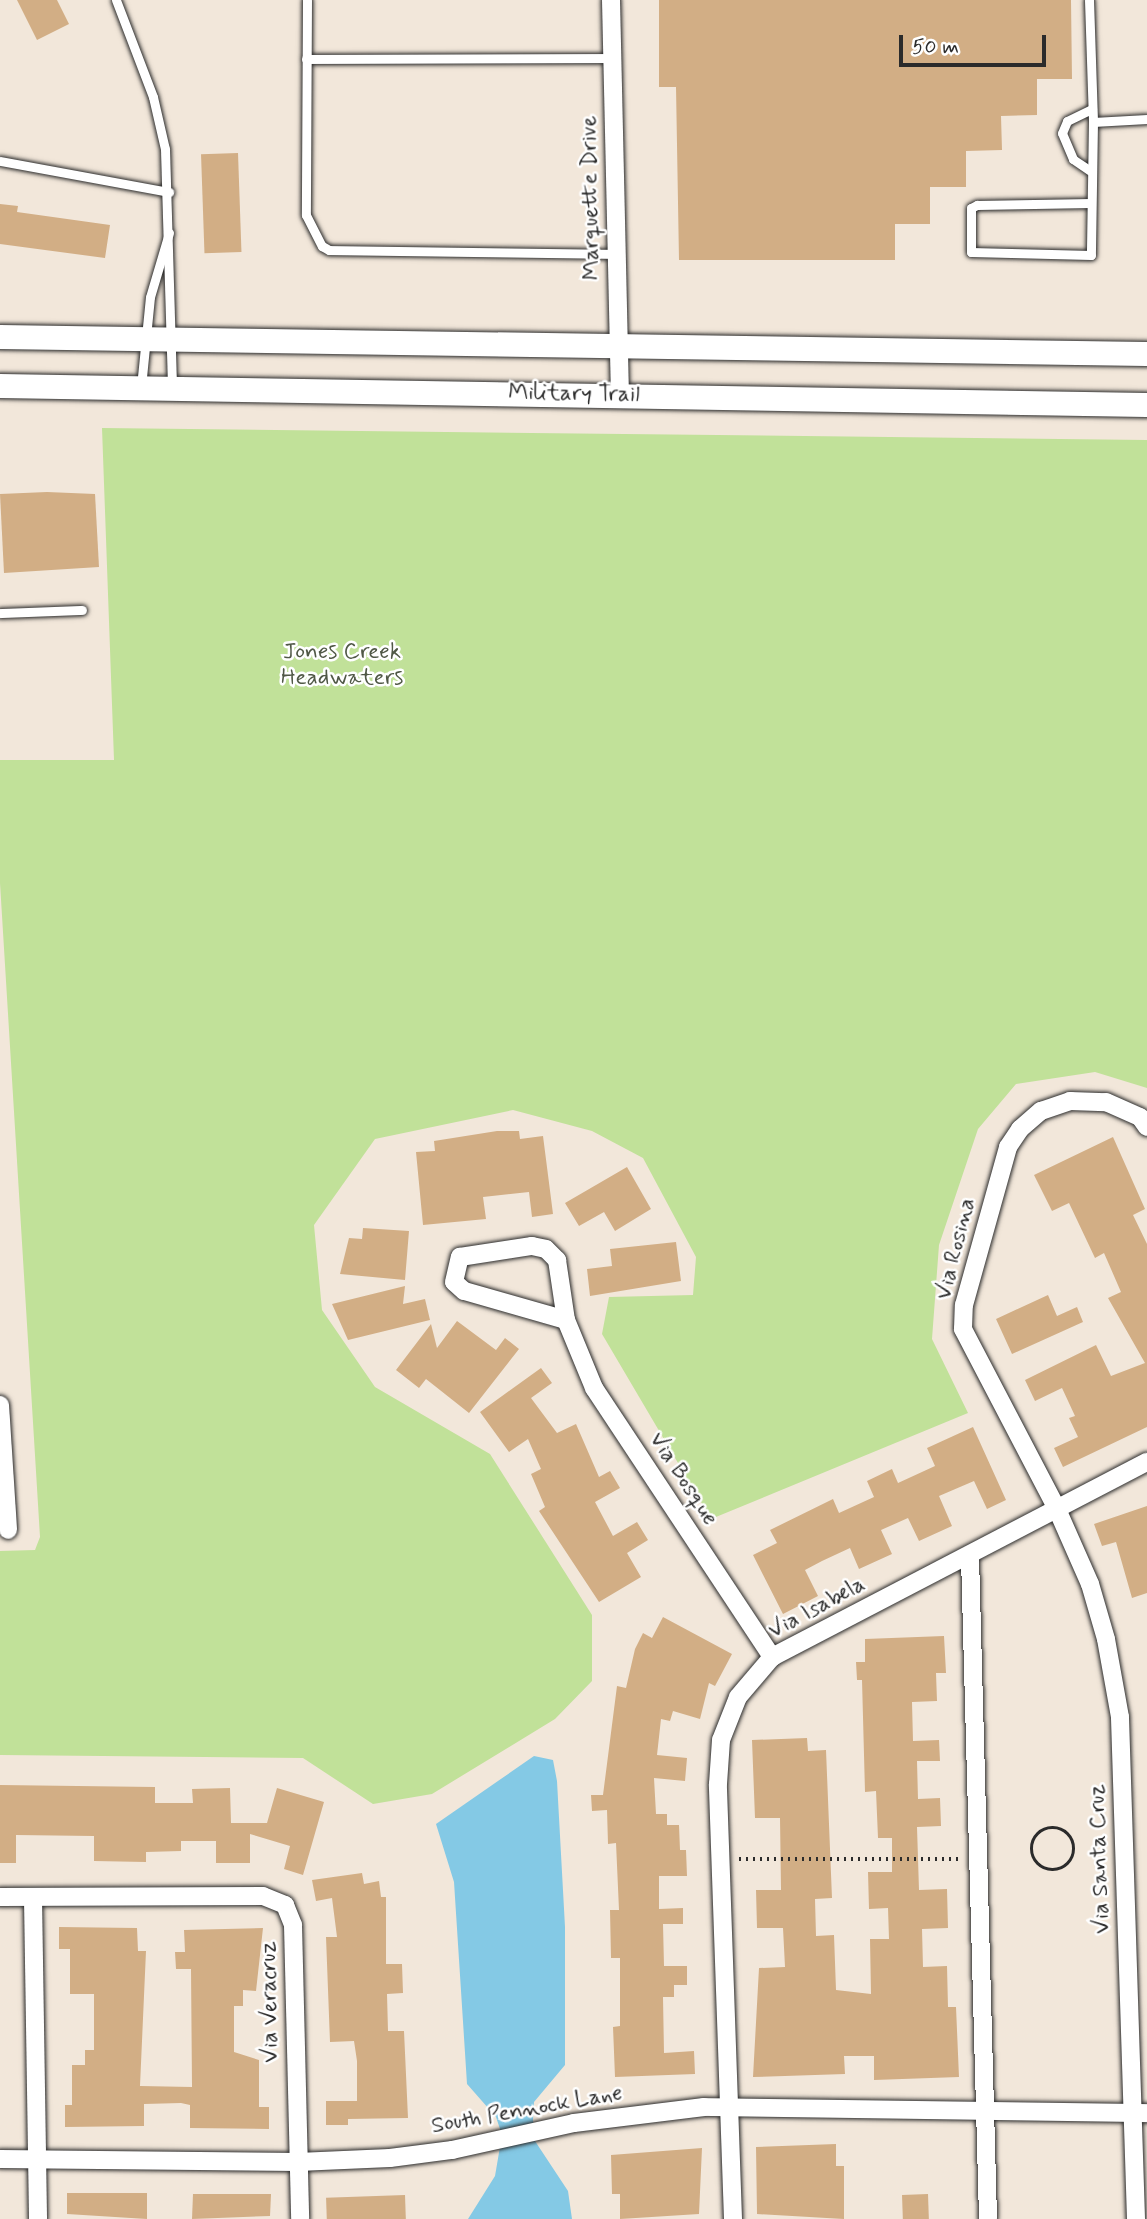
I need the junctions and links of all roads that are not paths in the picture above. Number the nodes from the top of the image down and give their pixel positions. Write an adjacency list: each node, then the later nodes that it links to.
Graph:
1 (116, 0): 12 (lane)
2 (306, 0): 5 (lane)
3 (611, 0): 6 (street, Marquette Drive)
4 (1089, 0): 7 (lane)
5 (306, 58): 6 (lane); 15 (lane)
6 (613, 58): 15 (street, Marquette Drive)
7 (1092, 108): 9 (lane); 11 (lane)
8 (1147, 120): 9 (lane)
9 (1093, 122): 11 (lane)
10 (0, 161): 12 (lane)
11 (1091, 172): 13 (lane)
12 (169, 192): 14 (lane)
13 (1091, 203): 13 (lane)
14 (169, 232): 17 (lane); 18 (lane)
15 (617, 254): 19 (street, Marquette Drive)
16 (0, 337): 17 (main road)
17 (146, 338): 18 (main road); 22 (lane)
18 (171, 338): 19 (main road); 23 (lane)
19 (619, 345): 20 (main road); 24 (street, Marquette Drive)
20 (1147, 354)
21 (0, 386): 22 (main road, Military Trail)
22 (141, 387): 23 (main road, Military Trail)
23 (172, 388): 24 (main road, Military Trail)
24 (620, 394): 25 (main road, Military Trail)
25 (1147, 405)
26 (82, 610): 27 (lane)
27 (1, 611)
28 (1147, 1127): 33 (street, Via Rosina)
29 (565, 1320): 29 (street, Via Bosque); 36 (street, Via Bosque)
30 (0, 1405): 31 (street)
31 (0, 1415): 34 (street)
32 (1147, 1462): 33 (street, Via Isabela)
33 (1056, 1507): 35 (street, Via Isabela); 41 (street, Via Santa Cruz)
34 (8, 1530)
35 (970, 1556): 36 (street, Via Isabela); 40 (street)
36 (772, 1657): 39 (street, Via Isabela)
37 (0, 1897): 38 (street, Via Veracruz)
38 (33, 1898): 43 (street); 44 (street, Via Veracruz)
39 (730, 2108): 40 (street, South Pennock Lane); 44 (street, South Pennock Lane); 47 (street, Via Isabela)
40 (986, 2111): 41 (street, South Pennock Lane); 48 (street)
41 (1140, 2113): 49 (street, Via Santa Cruz)
42 (0, 2159): 43 (street, South Pennock Lane)
43 (37, 2159): 44 (street, South Pennock Lane); 45 (street)
44 (298, 2162): 46 (street, Via Veracruz)
45 (38, 2219)
46 (300, 2219)
47 (733, 2219)
48 (988, 2219)
49 (1136, 2219)

